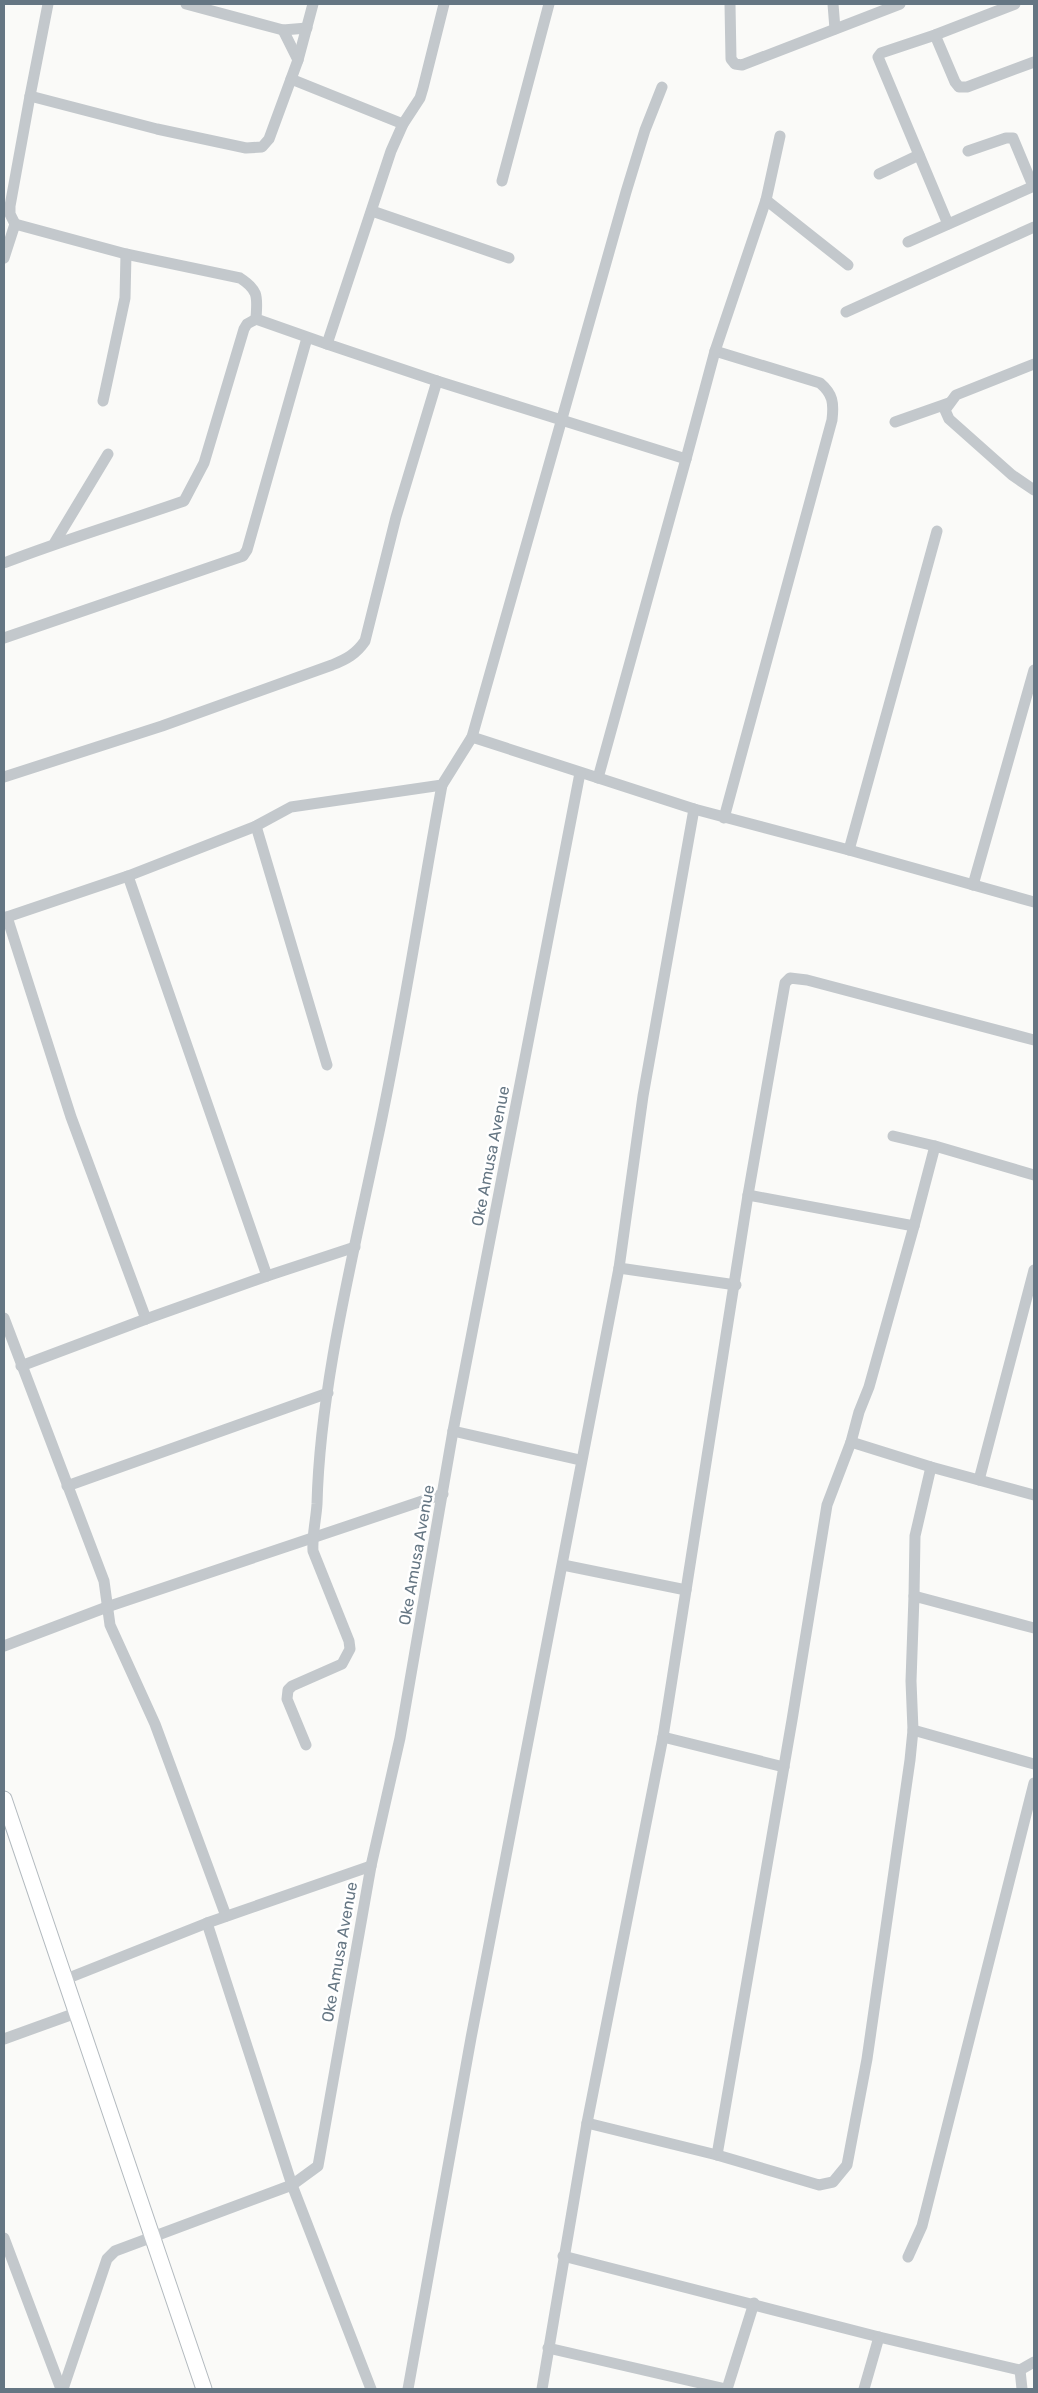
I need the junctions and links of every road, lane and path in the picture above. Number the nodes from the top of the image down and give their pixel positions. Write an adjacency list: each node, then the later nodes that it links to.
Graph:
1 (48, 4): 18 (street)
2 (186, 4): 12 (street)
3 (313, 4): 10 (street)
4 (444, 4): 19 (street)
5 (549, 4): 24 (street)
6 (730, 4): 11 (street)
7 (833, 4): 11 (street)
8 (900, 4): 11 (street)
9 (1015, 4): 13 (street)
10 (306, 28): 12 (street); 14 (street)
11 (835, 29)
12 (282, 30): 14 (street)
13 (935, 35): 15 (street); 22 (street)
14 (298, 60): 16 (street)
15 (1034, 62)
16 (291, 79): 18 (street); 19 (street)
17 (662, 87): 45 (street)
18 (30, 96): 28 (street)
19 (402, 124): 27 (street)
20 (780, 136): 26 (street)
21 (968, 151): 25 (street)
22 (919, 155): 23 (street); 29 (street)
23 (879, 174)
24 (502, 181)
25 (1033, 186): 29 (street)
26 (766, 200): 35 (street); 40 (street)
27 (372, 211): 34 (street); 39 (street)
28 (15, 224): 32 (street); 33 (street)
29 (948, 224): 31 (street)
30 (1034, 228): 36 (street)
31 (908, 242)
32 (126, 254): 37 (street); 43 (street)
33 (4, 258)
34 (509, 258)
35 (848, 265)
36 (846, 312)
37 (256, 319): 38 (street); 51 (street)
38 (307, 338): 39 (street); 53 (street)
39 (327, 344): 42 (street)
40 (715, 352): 48 (street); 61 (street)
41 (1034, 364): 44 (street)
42 (437, 381): 45 (street); 57 (street)
43 (103, 401)
44 (949, 403): 46 (street); 49 (street)
45 (562, 421): 48 (street); 55 (street)
46 (895, 422)
47 (108, 454): 51 (street)
48 (686, 459): 58 (street)
49 (1034, 490)
50 (937, 532): 63 (street)
51 (56, 542): 52 (street)
52 (4, 563)
53 (4, 638)
54 (1034, 670): 65 (street)
55 (472, 737): 56 (street); 59 (street)
56 (580, 773): 58 (street); 84 (street, Oke Amusa Avenue)
57 (4, 778)
58 (598, 778): 60 (street)
59 (442, 785): 62 (street); 75 (street)
60 (694, 809): 61 (street); 76 (street)
61 (724, 818): 63 (street)
62 (256, 826): 64 (street); 69 (street)
63 (850, 850): 65 (street)
64 (128, 876): 67 (street); 78 (street)
65 (973, 885): 66 (street)
66 (1034, 902)
67 (5, 918): 81 (street)
68 (1034, 1040): 73 (street)
69 (327, 1065)
70 (892, 1136): 71 (street)
71 (934, 1146): 72 (street); 74 (street)
72 (1034, 1175)
73 (748, 1195): 74 (street); 79 (street)
74 (914, 1226): 85 (street)
75 (355, 1247): 78 (street); 83 (street)
76 (619, 1268): 79 (street); 86 (street)
77 (1034, 1270): 88 (street)
78 (267, 1276): 81 (street)
79 (736, 1285): 94 (street)
80 (4, 1318): 82 (street)
81 (146, 1319): 82 (street)
82 (21, 1366): 89 (street)
83 (328, 1393): 89 (street); 92 (street)
84 (453, 1431): 86 (street); 90 (street, Oke Amusa Avenue)
85 (851, 1442): 87 (street); 103 (street)
86 (580, 1460): 93 (street)
87 (931, 1467): 88 (street); 95 (street)
88 (979, 1480): 91 (street)
89 (67, 1486): 96 (street)
90 (443, 1494): 92 (street); 106 (street, Oke Amusa Avenue)
91 (1034, 1495)
92 (312, 1536): 96 (street); 101 (street)
93 (563, 1565): 94 (street); 127 (street)
94 (686, 1590): 100 (street)
95 (914, 1596): 97 (street); 99 (street)
96 (107, 1607): 98 (street); 107 (street)
97 (1034, 1628)
98 (4, 1646)
99 (913, 1730): 102 (street); 113 (street)
100 (662, 1737): 103 (street); 112 (street)
101 (306, 1746)
102 (1034, 1764)
103 (784, 1767): 113 (street)
104 (1034, 1783): 118 (street)
105 (4, 1799): 109 (street)
106 (371, 1866): 107 (street); 114 (street, Oke Amusa Avenue)
107 (226, 1916): 108 (street)
108 (207, 1923): 109 (street); 114 (street)
109 (66, 1979): 110 (street)
110 (76, 2013): 111 (street); 115 (street)
111 (4, 2039)
112 (587, 2123): 113 (street); 117 (street)
113 (717, 2155)
114 (292, 2185): 115 (street, Oke Amusa Avenue); 126 (street)
115 (154, 2237): 124 (street, Oke Amusa Avenue); 125 (street)
116 (4, 2238): 124 (street)
117 (563, 2256): 119 (street); 121 (street)
118 (908, 2257)
119 (754, 2303): 120 (street); 129 (street)
120 (878, 2337): 123 (street); 130 (street)
121 (548, 2348): 128 (street); 129 (street)
122 (1034, 2362): 123 (street)
123 (1020, 2370): 131 (street)
124 (62, 2389)
125 (204, 2389)
126 (371, 2389)
127 (408, 2389)
128 (542, 2389)
129 (727, 2389)
130 (864, 2389)
131 (1022, 2389)

